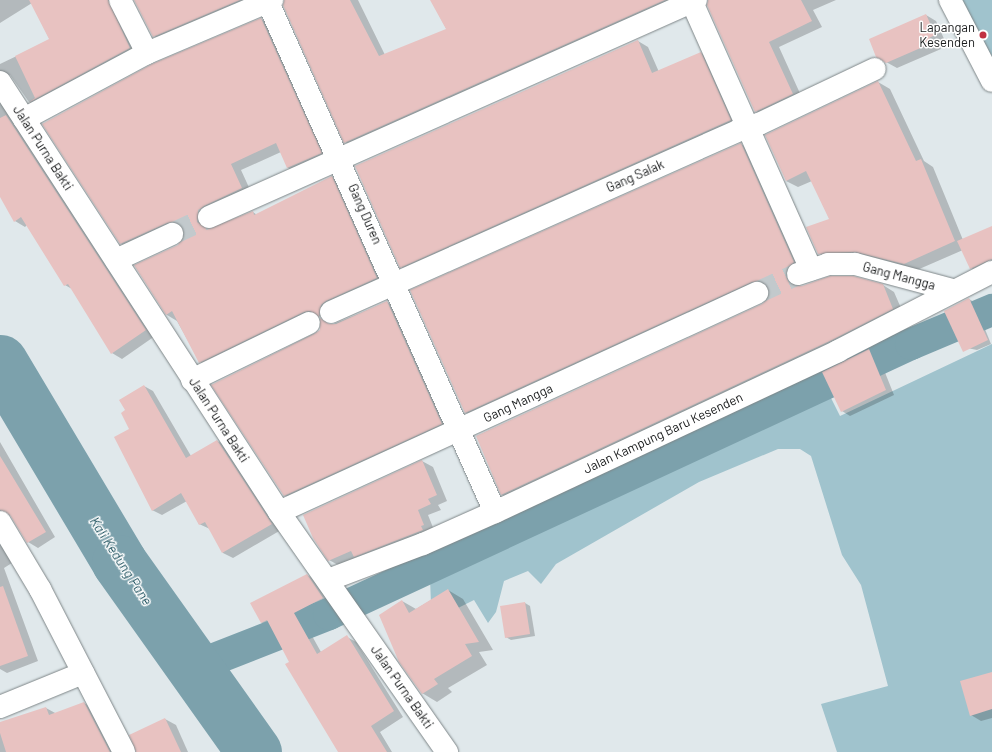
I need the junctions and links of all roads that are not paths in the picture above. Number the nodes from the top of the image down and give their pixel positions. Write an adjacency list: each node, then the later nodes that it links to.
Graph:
1 (120, 0): 5 (street)
2 (950, 0): 7 (street)
3 (269, 1): 5 (street); 11 (street, Gang Duren)
4 (693, 1): 10 (street); 11 (street)
5 (147, 53): 9 (street)
6 (875, 69): 10 (street, Gang Salak)
7 (992, 81)
8 (0, 82): 9 (street, Jalan Purna Bakti)
9 (24, 119): 14 (street, Jalan Purna Bakti)
10 (747, 127): 16 (street, Gang Salak); 17 (street, Gang Mangga)
11 (339, 158): 12 (street); 16 (street, Gang Duren)
12 (209, 217)
13 (172, 234): 14 (street)
14 (116, 260): 21 (street, Jalan Purna Bakti)
15 (992, 272): 17 (street, Jalan Kampung Baru Kesenden)
16 (395, 282): 19 (street, Gang Salak); 22 (street, Gang Duren)
17 (953, 290): 24 (street, Jalan Kampung Baru Kesenden)
18 (757, 293): 22 (street, Gang Mangga)
19 (331, 312)
20 (309, 323): 21 (street)
21 (192, 380): 23 (street, Jalan Purna Bakti)
22 (459, 429): 23 (street, Gang Mangga); 24 (street, Gang Duren)
23 (279, 512): 26 (street, Jalan Purna Bakti)
24 (496, 512): 26 (street, Jalan Kampung Baru Kesenden)
25 (0, 522): 27 (street)
26 (328, 580): 30 (street, Jalan Purna Bakti)
27 (83, 673): 28 (street); 29 (street)
28 (0, 707)
29 (124, 752)
30 (447, 752)

